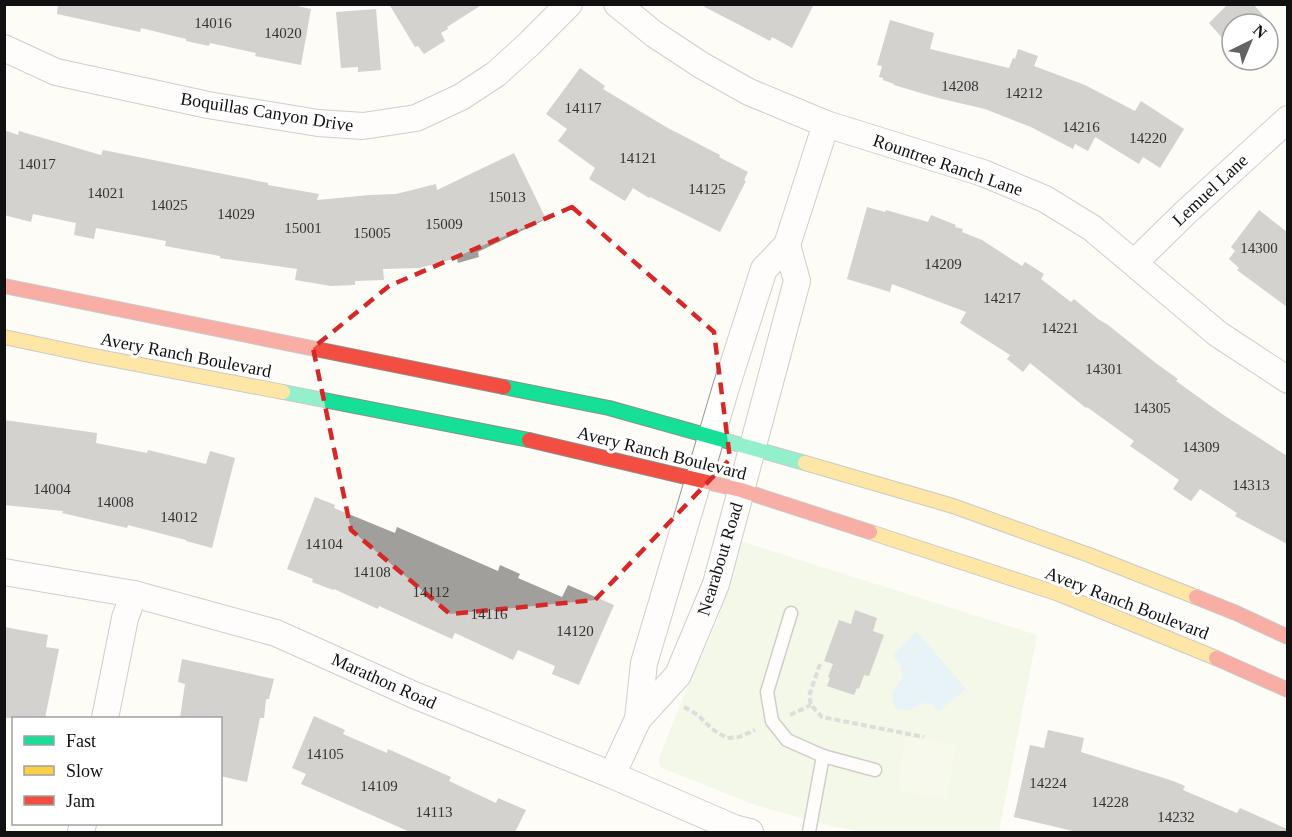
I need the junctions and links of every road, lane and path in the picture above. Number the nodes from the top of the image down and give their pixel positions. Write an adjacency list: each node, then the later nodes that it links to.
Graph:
1 (569, 4): 3 (street, Boquillas Canyon Drive)
2 (617, 4): 5 (street, Rountree Ranch Lane)
3 (4, 48)
4 (1287, 119): 7 (street, Lemuel Lane)
5 (826, 124): 6 (street, Nearabout Road); 7 (street, Rountree Ranch Lane)
6 (787, 244): 11 (street, Nearabout Road); 12 (street, Nearabout Road)
7 (1135, 262): 10 (street, Rountree Ranch Lane)
8 (4, 286): 11 (main road, Avery Ranch Boulevard)
9 (4, 337): 13 (main road, Avery Ranch Boulevard)
10 (1287, 380)
11 (712, 436): 12 (main road, Avery Ranch Boulevard); 13 (street, Nearabout Road)
12 (753, 448): 14 (street, Nearabout Road); 18 (main road, Avery Ranch Boulevard)
13 (699, 480): 14 (main road, Avery Ranch Boulevard); 25 (street, Nearabout Road)
14 (741, 490): 20 (main road, Avery Ranch Boulevard); 25 (street, Nearabout Road)
15 (4, 572): 16 (street, Marathon Road)
16 (134, 594): 24 (street); 30 (street, Marathon Road)
17 (791, 613): 28 (lane)
18 (1287, 637)
19 (820, 664): 21 (path)
20 (1287, 690)
21 (811, 705): 23 (path); 27 (path)
22 (684, 706): 26 (path)
23 (789, 715)
24 (105, 717)
25 (638, 719): 30 (street, Nearabout Road)
26 (755, 730)
27 (924, 737)
28 (823, 756): 29 (lane); 32 (lane)
29 (875, 770)
30 (612, 776): 31 (street, Marathon Road)
31 (750, 832)
32 (809, 832)

